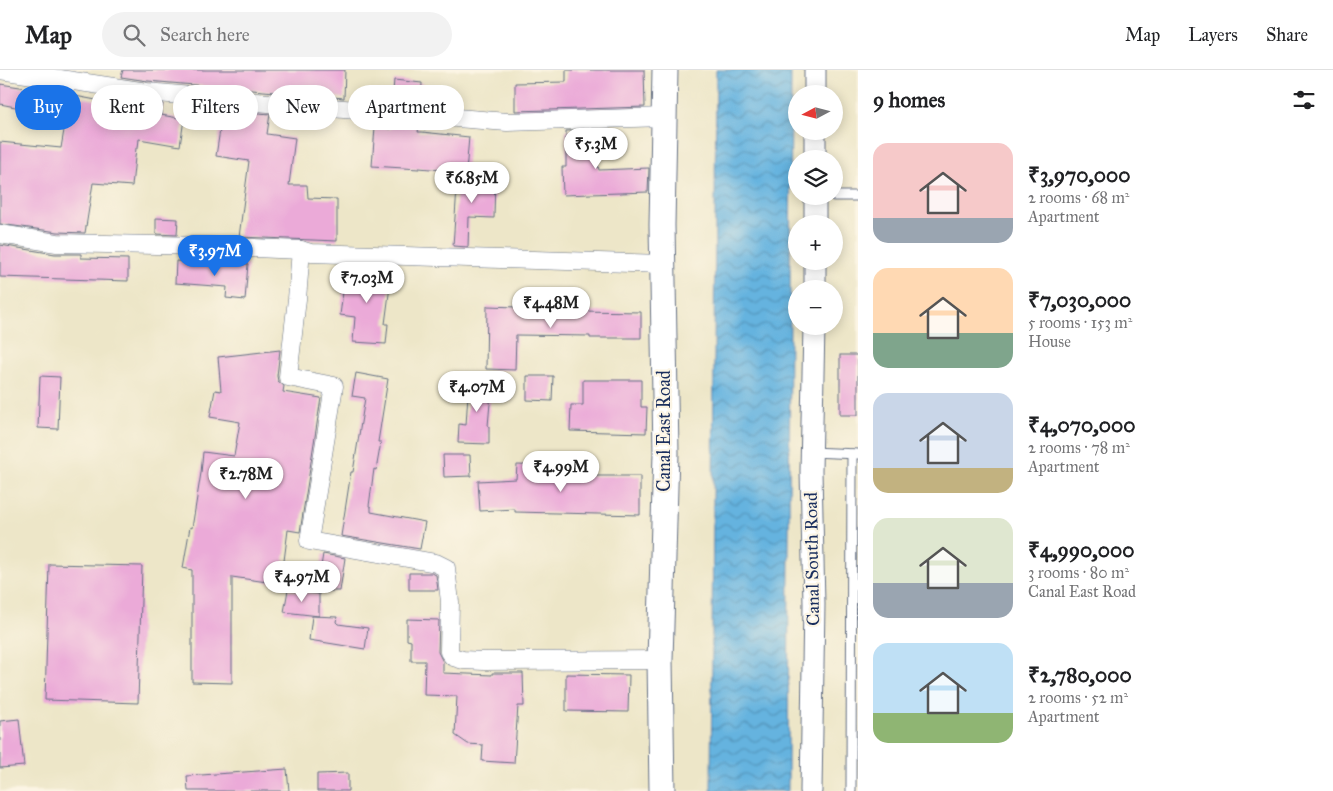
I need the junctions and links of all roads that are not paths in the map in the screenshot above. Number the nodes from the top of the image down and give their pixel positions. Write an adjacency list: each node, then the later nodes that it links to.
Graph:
1 (0, 70): 5 (street)
2 (665, 70): 5 (main road, Canal East Road)
3 (815, 70): 4 (street)
4 (815, 85)
5 (664, 117): 10 (main road, Canal East Road)
6 (843, 196): 7 (lane)
7 (858, 196)
8 (0, 234): 9 (street)
9 (301, 250): 10 (street); 14 (street)
10 (662, 264): 14 (main road, Canal East Road)
11 (814, 335): 12 (street, Canal South Road)
12 (811, 452): 13 (lane); 16 (street, Canal South Road)
13 (855, 454): 17 (lane)
14 (660, 660): 15 (main road, Canal East Road)
15 (662, 791)
16 (811, 791)
17 (851, 791)

